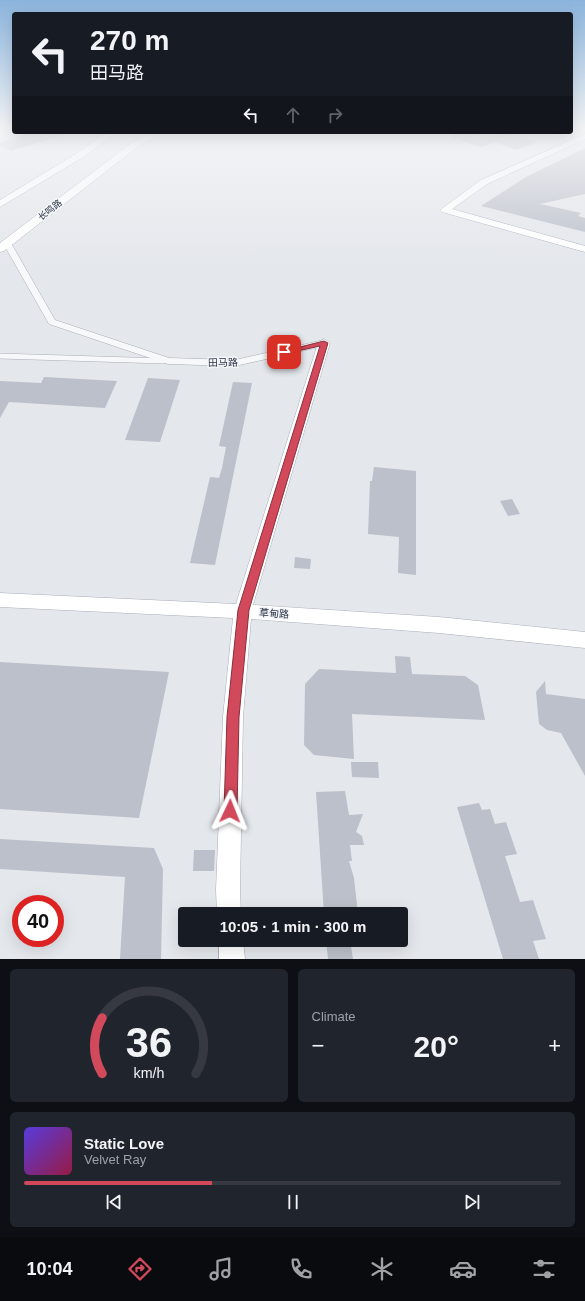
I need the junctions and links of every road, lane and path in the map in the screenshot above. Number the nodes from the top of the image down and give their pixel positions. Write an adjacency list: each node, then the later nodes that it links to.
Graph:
1 (51, 173): 4 (main road)
2 (98, 173): 5 (main road, 长鸣路)
3 (502, 173): 6 (street)
4 (0, 204)
5 (4, 246): 9 (street, 田马路)
6 (585, 249)
7 (324, 343): 9 (street, 田马路); 11 (street)
8 (0, 356): 9 (lane)
9 (168, 361)
10 (0, 600): 11 (street, 草甸路)
11 (243, 610): 12 (street, 草甸路); 15 (street)
12 (499, 630): 13 (street); 14 (street)
13 (585, 630)
14 (585, 640)
15 (229, 907)
16 (231, 947): 17 (street)
17 (232, 959)

